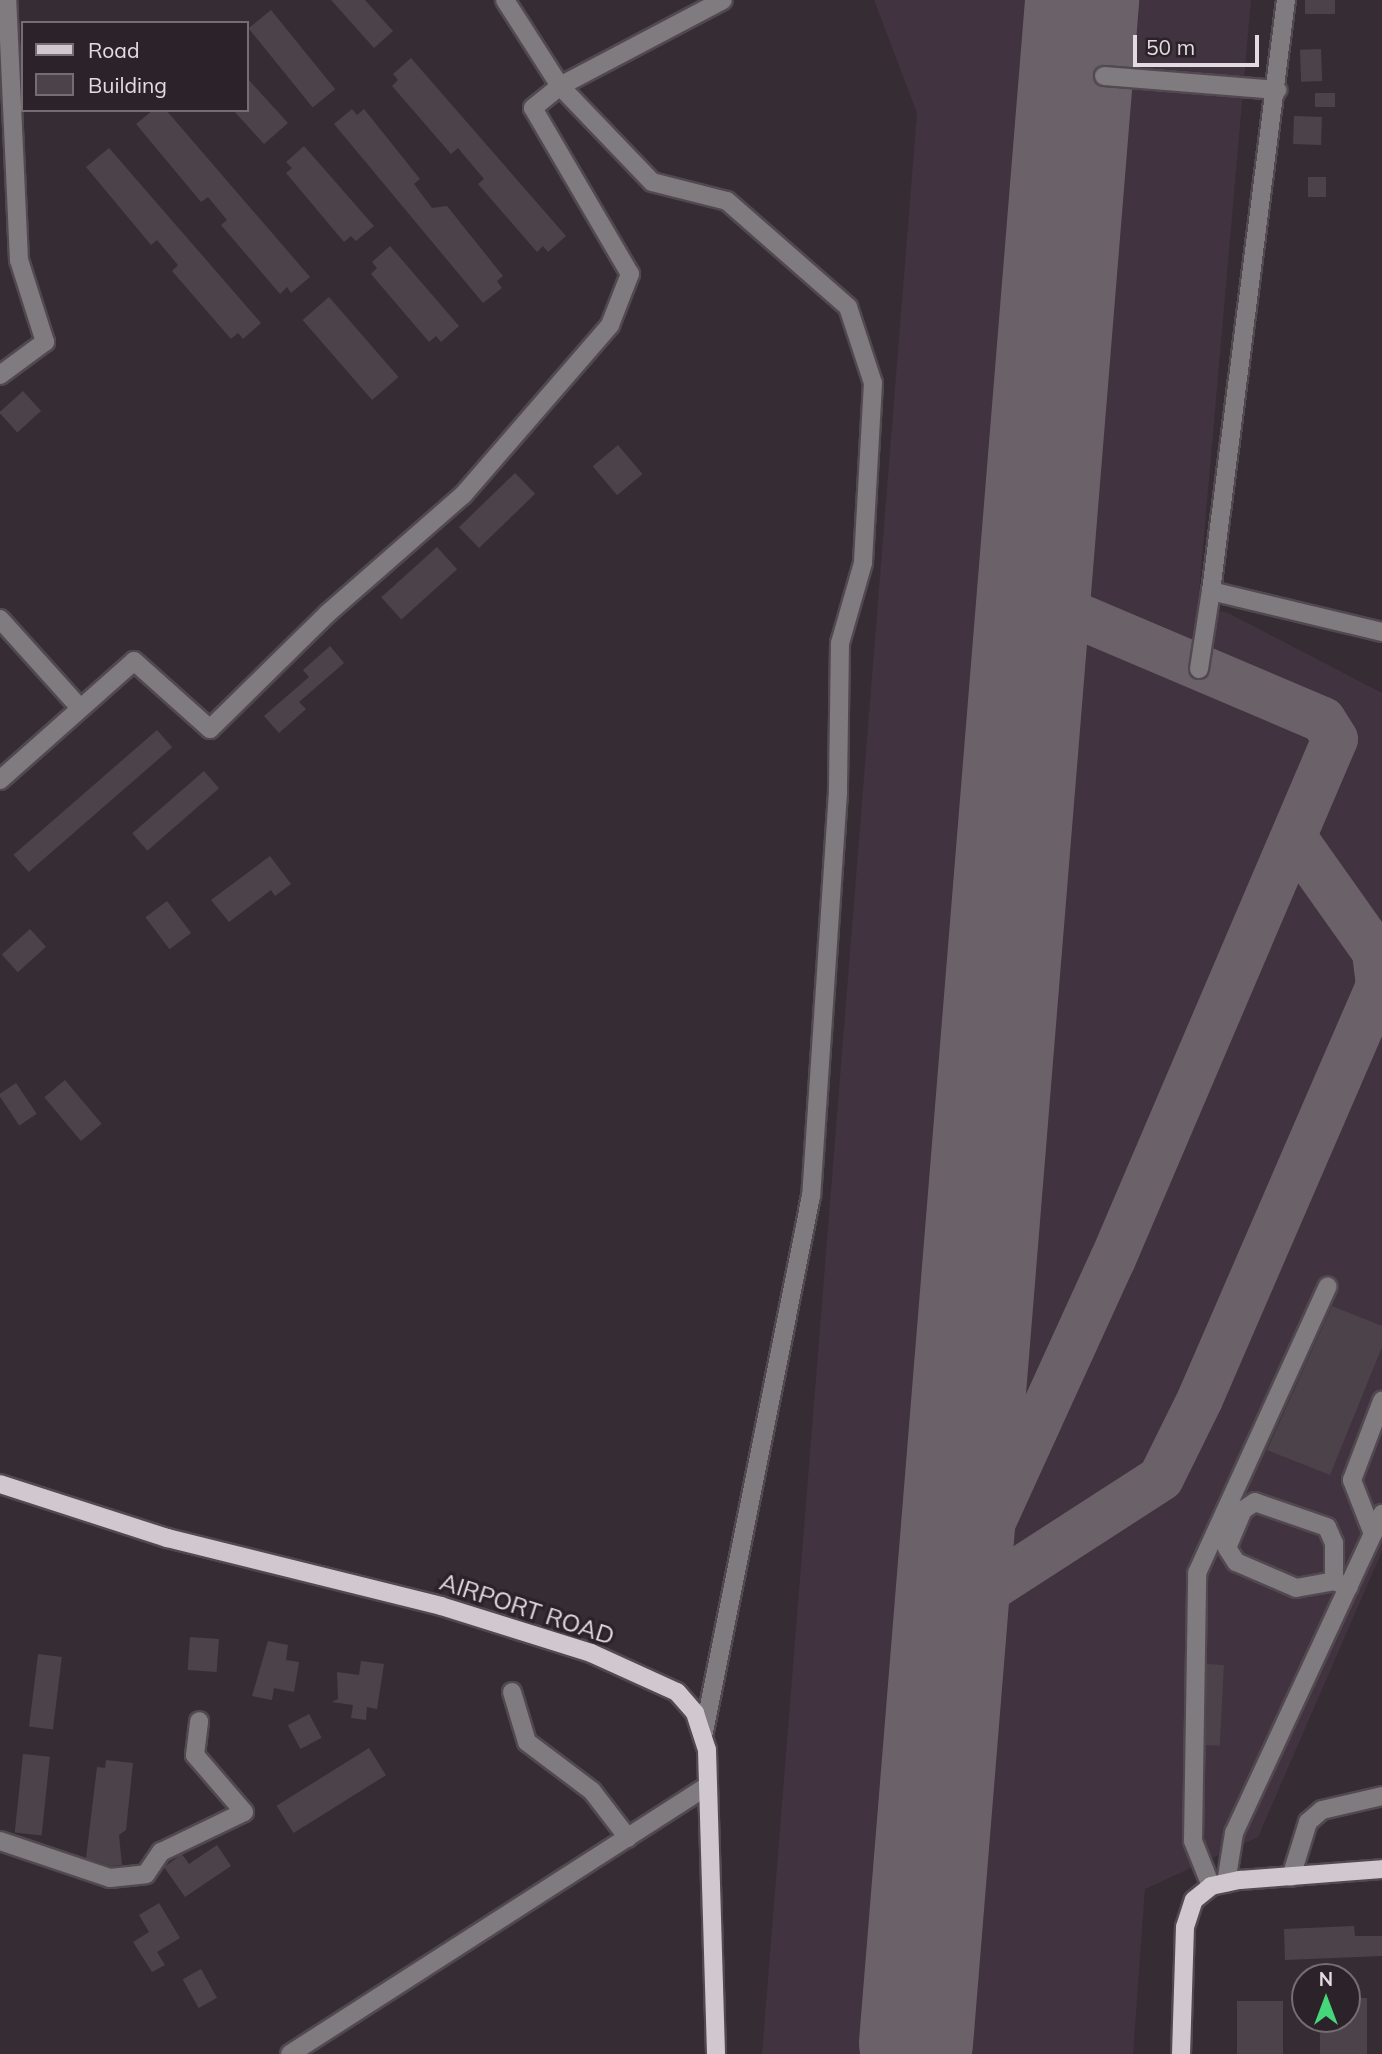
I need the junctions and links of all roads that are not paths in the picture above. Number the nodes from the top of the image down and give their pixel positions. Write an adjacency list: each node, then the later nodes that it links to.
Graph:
1 (8, 0): 8 (street)
2 (505, 0): 6 (street)
3 (723, 0): 6 (street)
4 (1286, 0): 7 (street)
5 (1104, 76): 7 (street)
6 (560, 86): 14 (street); 24 (street)
7 (1277, 90): 10 (street)
8 (6, 169): 9 (street)
9 (0, 375)
10 (1211, 591): 12 (street); 13 (street)
11 (0, 619): 14 (street)
12 (1382, 632)
13 (1199, 669)
14 (80, 708): 15 (street)
15 (0, 780)
16 (1328, 1286): 31 (street)
17 (1382, 1401): 20 (street)
18 (0, 1484): 24 (main road, AIRPORT ROAD)
19 (1382, 1514): 20 (street)
20 (1373, 1534): 21 (street)
21 (1342, 1584): 21 (street); 31 (street)
22 (512, 1692): 27 (street)
23 (199, 1721): 28 (street)
24 (704, 1732): 25 (main road)
25 (705, 1788): 27 (street); 33 (main road)
26 (1382, 1796): 30 (street)
27 (628, 1838): 32 (street)
28 (0, 1841)
29 (1382, 1868): 30 (main road)
30 (1291, 1877): 31 (main road)
31 (1218, 1884): 34 (main road)
32 (290, 2054)
33 (716, 2054)
34 (1181, 2054)

